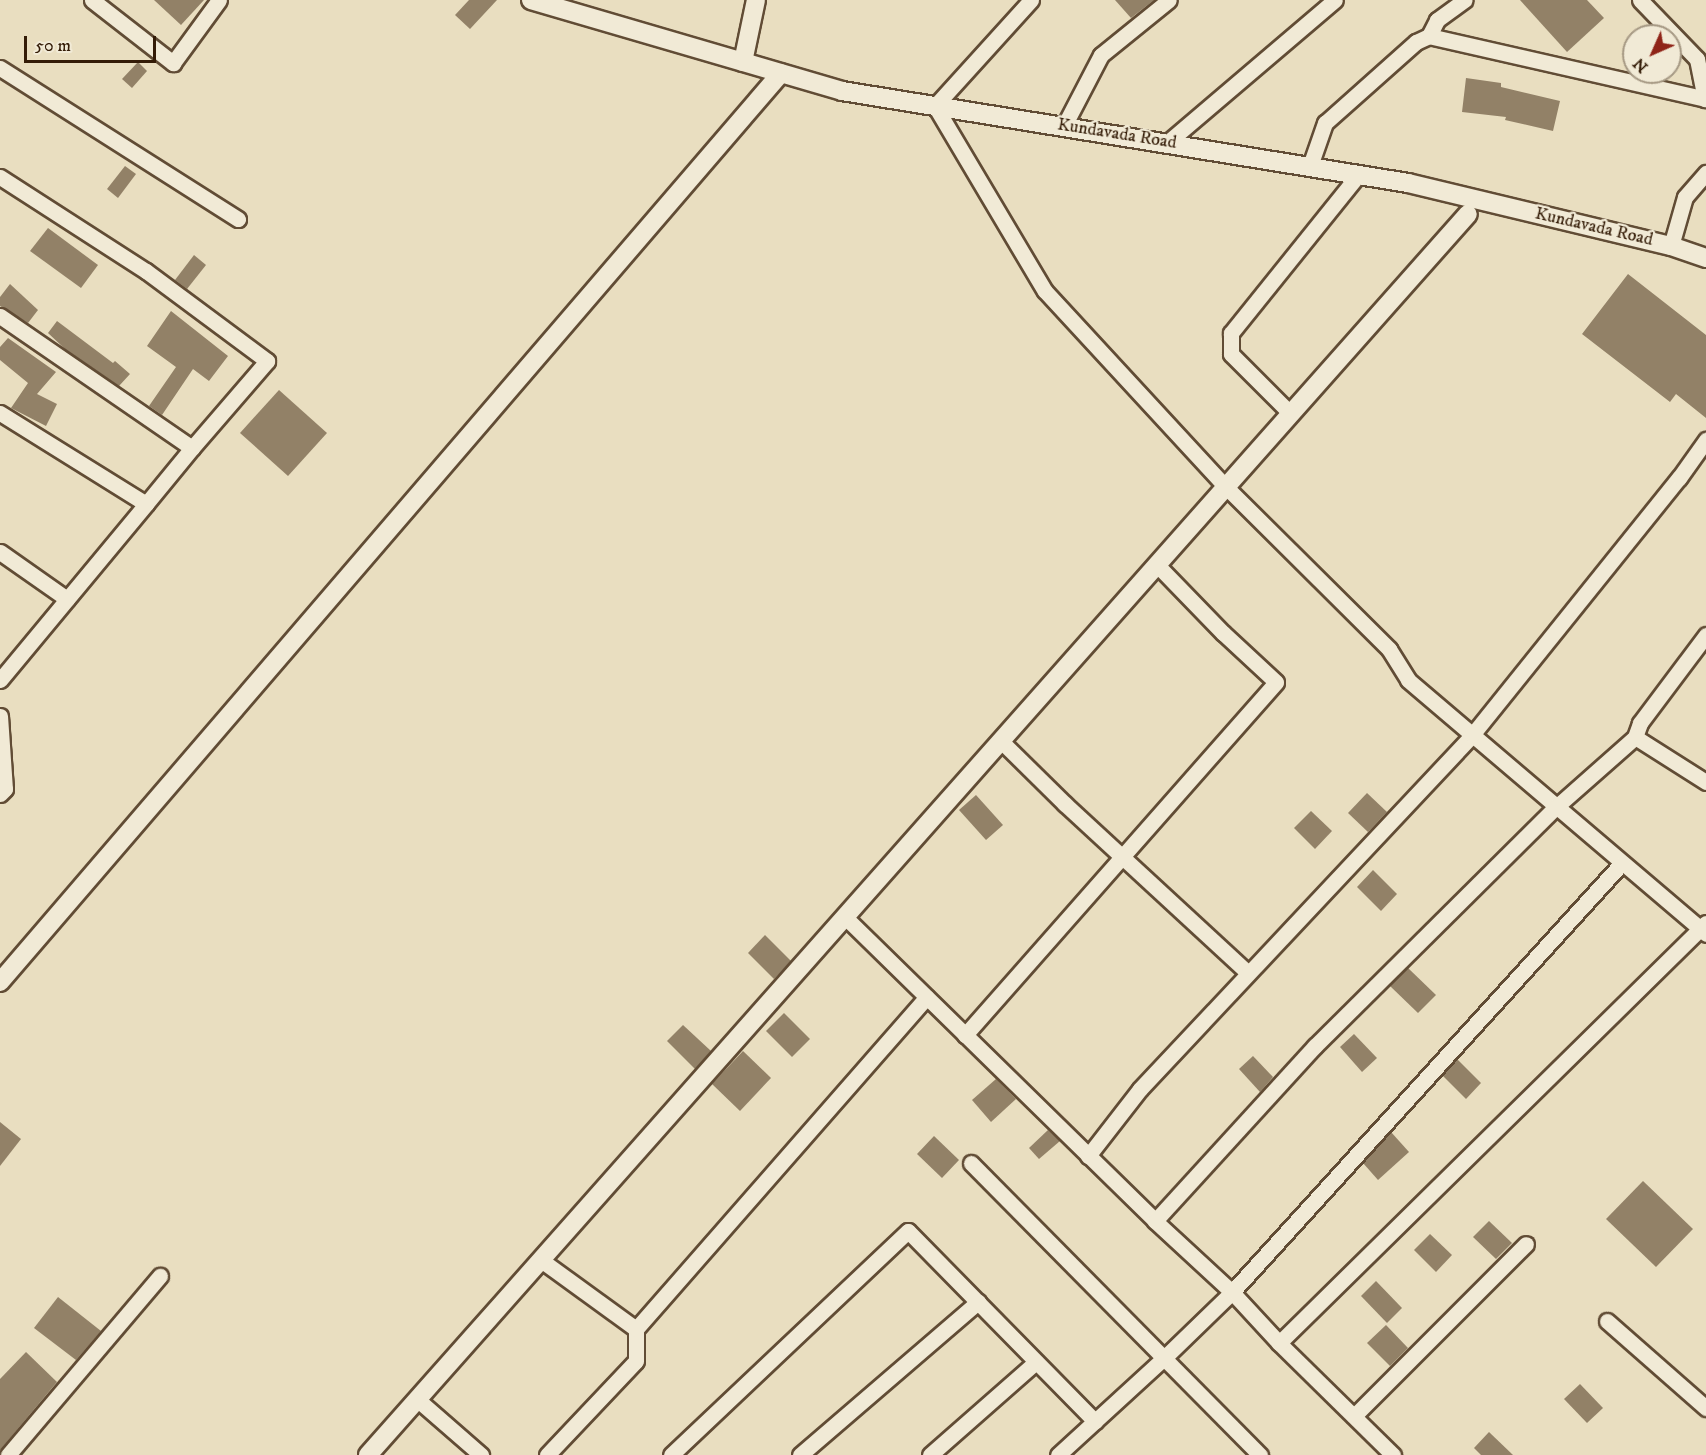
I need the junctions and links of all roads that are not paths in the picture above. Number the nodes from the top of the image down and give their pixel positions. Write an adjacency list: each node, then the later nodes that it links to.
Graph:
1 (92, 0): 2 (street)
2 (219, 0)
3 (756, 0): 11 (street)
4 (1169, 0): 16 (street)
5 (1335, 0): 17 (street)
6 (1465, 0): 10 (street)
7 (1640, 0): 14 (street)
8 (539, 1): 11 (street, Kundavada Road)
9 (1028, 1): 15 (street)
10 (1429, 36): 14 (street); 18 (street)
11 (743, 62): 13 (street, Kundavada Road)
12 (0, 68): 23 (street)
13 (781, 73): 15 (street, Kundavada Road); 50 (street)
14 (1706, 99)
15 (935, 106): 16 (street, Kundavada Road); 31 (street)
16 (1064, 126): 17 (street, Kundavada Road)
17 (1168, 142): 18 (street, Kundavada Road)
18 (1310, 166): 20 (street, Kundavada Road)
19 (1706, 173): 24 (street)
20 (1358, 175): 24 (street, Kundavada Road); 28 (street)
21 (0, 177): 30 (street)
22 (1468, 214): 28 (street)
23 (238, 219)
24 (1671, 246): 25 (street, Kundavada Road)
25 (1706, 258)
26 (0, 316): 30 (street)
27 (0, 413): 32 (street)
28 (1291, 414): 31 (street)
29 (1706, 440): 39 (street)
30 (192, 448): 32 (street)
31 (1226, 488): 34 (street); 39 (street)
32 (146, 504): 35 (street)
33 (0, 552): 35 (street)
34 (1157, 565): 41 (street); 45 (street)
35 (68, 599): 37 (street)
36 (1706, 635): 40 (street)
37 (0, 680)
38 (0, 716): 43 (street)
39 (1472, 735): 44 (street); 49 (street)
40 (1635, 737): 42 (street); 44 (street)
41 (1000, 740): 45 (street); 47 (street)
42 (1706, 782)
43 (0, 794)
44 (1556, 807): 46 (street); 55 (street)
45 (1123, 856): 49 (street); 52 (street)
46 (1622, 863): 48 (street); 59 (street)
47 (845, 917): 51 (street); 57 (street)
48 (1704, 929): 63 (street)
49 (1248, 973): 53 (street)
50 (0, 982)
51 (927, 997): 52 (street); 62 (street)
52 (965, 1035): 53 (street)
53 (1088, 1156): 55 (street)
54 (971, 1163): 64 (street)
55 (1155, 1221): 59 (street)
56 (1526, 1244): 68 (street)
57 (541, 1260): 62 (street); 66 (street)
58 (160, 1276): 70 (street)
59 (1232, 1292): 63 (street); 64 (street)
60 (978, 1302): 65 (street); 74 (street); 75 (street)
61 (1608, 1321): 67 (street)
62 (636, 1329): 73 (street)
63 (1279, 1343): 68 (street)
64 (1164, 1358): 69 (street); 78 (street)
65 (1036, 1362): 69 (street); 76 (street)
66 (418, 1400): 71 (street); 72 (street)
67 (1706, 1408)
68 (1354, 1416): 79 (street)
69 (1095, 1421): 77 (street)
70 (8, 1455)
71 (368, 1455)
72 (481, 1455)
73 (547, 1455)
74 (671, 1455)
75 (800, 1455)
76 (930, 1455)
77 (1058, 1455)
78 (1260, 1455)
79 (1393, 1455)

